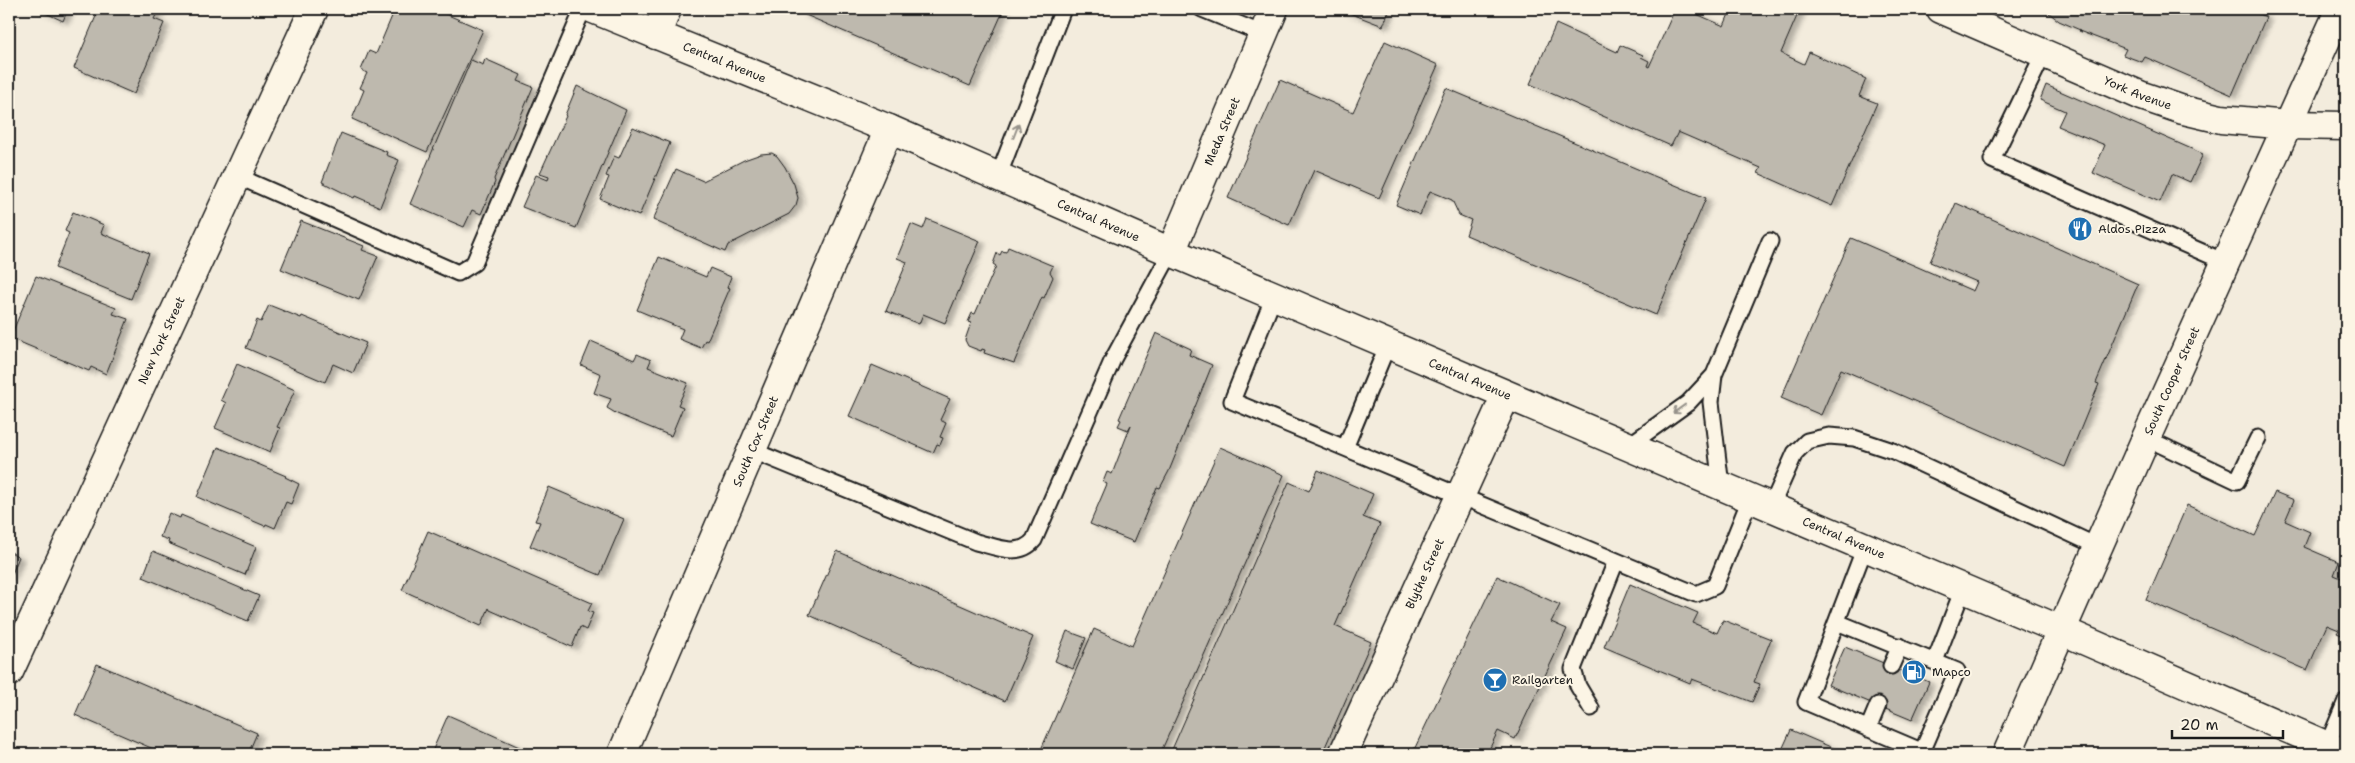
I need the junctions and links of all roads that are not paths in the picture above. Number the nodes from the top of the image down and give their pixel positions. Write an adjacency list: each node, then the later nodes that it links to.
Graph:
1 (314, 9): 16 (main road, New York Street)
2 (583, 9): 16 (lane)
3 (594, 9): 10 (main road, Central Avenue)
4 (667, 9): 10 (main road)
5 (1063, 9): 17 (lane, one-way to 5)
6 (1202, 9): 11 (lane)
7 (1274, 9): 11 (main road, Meda Street)
8 (1941, 9): 12 (main road, York Avenue)
9 (2340, 9): 13 (main road, South Cooper Street)
10 (656, 34): 15 (main road, Central Avenue)
11 (1263, 34): 19 (main road, Meda Street)
12 (2044, 53): 13 (main road, York Avenue); 20 (lane)
13 (2288, 125): 14 (main road, York Avenue); 20 (main road, South Cooper Street)
14 (2346, 126)
15 (889, 129): 17 (main road, Central Avenue); 29 (main road, South Cox Street)
16 (237, 176): 42 (main road, New York Street)
17 (998, 177): 19 (main road, Central Avenue)
18 (1770, 241): 23 (lane)
19 (1170, 252): 21 (main road, Central Avenue); 29 (lane)
20 (2225, 262): 25 (main road, South Cooper Street)
21 (1274, 296): 22 (main road, Central Avenue); 28 (lane)
22 (1388, 344): 24 (main road, Central Avenue); 28 (lane)
23 (1714, 375): 27 (lane, one-way to 27); 30 (lane)
24 (1506, 395): 27 (main road, Central Avenue); 31 (main road, Blythe Street)
25 (2146, 438): 26 (lane); 34 (main road, South Cooper Street)
26 (2258, 438)
27 (1628, 446): 30 (main road, Central Avenue)
28 (1345, 448): 31 (lane)
29 (752, 450): 49 (main road, South Cox Street)
30 (1721, 486): 32 (main road, Central Avenue)
31 (1461, 497): 35 (lane); 50 (main road, Blythe Street)
32 (1761, 503): 33 (main road, Central Avenue); 34 (lane); 35 (lane)
33 (1865, 547): 36 (main road, Central Avenue); 37 (lane)
34 (2099, 547): 38 (main road, South Cooper Street)
35 (1616, 561): 45 (lane)
36 (1963, 589): 38 (main road, Central Avenue); 40 (lane)
37 (1837, 622): 39 (lane); 46 (lane)
38 (2062, 631): 47 (main road, Central Avenue); 51 (main road, South Cooper Street)
39 (1900, 646): 40 (lane); 41 (lane)
40 (1935, 661): 48 (lane)
41 (1892, 666)
42 (9, 672)
43 (2346, 701): 47 (lane)
44 (1878, 705): 46 (lane)
45 (1592, 708)
46 (1868, 729): 48 (lane)
47 (2337, 750)
48 (1925, 753)
49 (622, 754)
50 (1343, 754)
51 (2007, 754)

